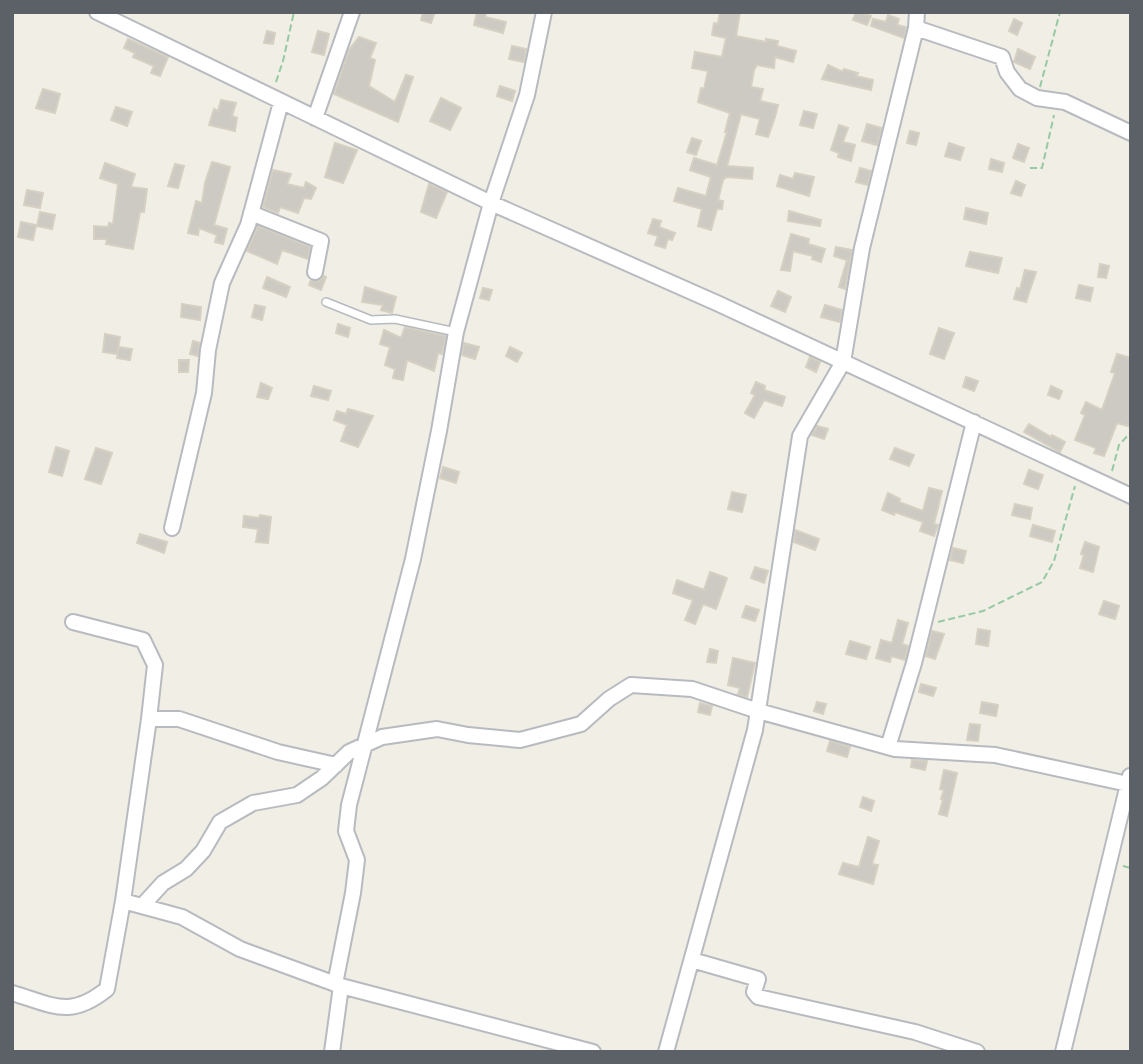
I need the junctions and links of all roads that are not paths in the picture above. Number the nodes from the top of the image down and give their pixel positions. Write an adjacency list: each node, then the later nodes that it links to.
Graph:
1 (97, 12): 6 (street)
2 (352, 12): 7 (street)
3 (544, 12): 9 (street)
4 (917, 12): 5 (street)
5 (916, 28): 8 (street); 14 (street)
6 (276, 99): 7 (street); 10 (street)
7 (316, 118): 9 (street)
8 (1131, 132)
9 (491, 202): 13 (street); 14 (street)
10 (251, 213): 11 (street); 17 (street)
11 (314, 272)
12 (326, 302): 13 (lane)
13 (456, 332): 21 (street)
14 (843, 362): 15 (street); 19 (street)
15 (974, 422): 16 (street); 22 (street)
16 (1131, 496)
17 (172, 528)
18 (73, 622): 20 (street)
19 (758, 711): 21 (street); 22 (street); 27 (street)
20 (149, 719): 23 (street); 25 (street)
21 (363, 746): 23 (street); 28 (street)
22 (888, 747): 24 (street)
23 (335, 765): 26 (street)
24 (1130, 779): 34 (street)
25 (123, 901): 26 (street); 29 (street)
26 (142, 906): 28 (street)
27 (692, 960): 32 (street); 33 (street)
28 (338, 985): 30 (street); 31 (street)
29 (12, 993)
30 (332, 1052)
31 (593, 1052)
32 (666, 1052)
33 (977, 1052)
34 (1063, 1052)

